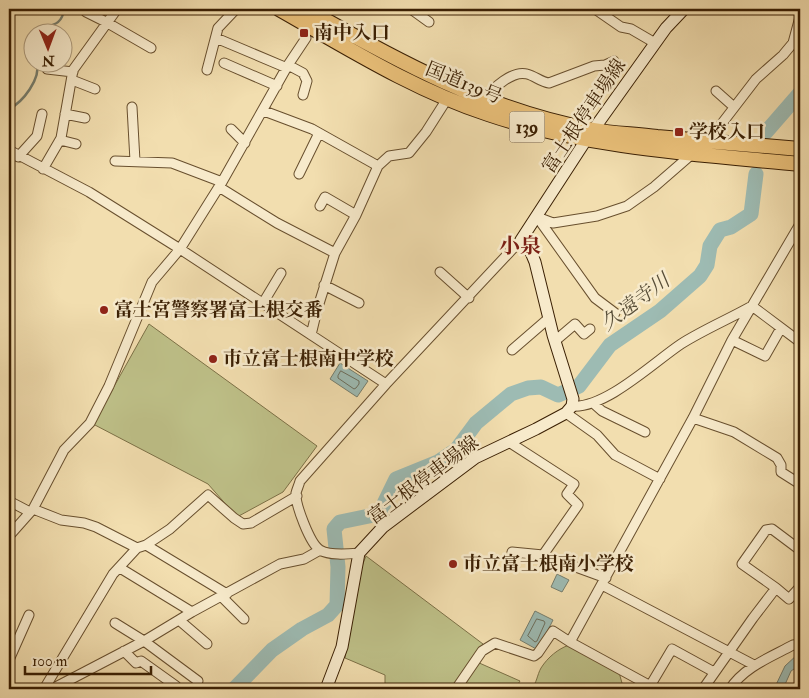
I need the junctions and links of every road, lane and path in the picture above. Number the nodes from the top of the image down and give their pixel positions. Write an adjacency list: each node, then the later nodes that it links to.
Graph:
1 (117, 9): 10 (street)
2 (236, 9): 12 (street)
3 (279, 9): 26 (highway, 国道139号 / 139)
4 (306, 9): 27 (highway, 国道139号 / 139)
5 (411, 9): 11 (street)
6 (595, 9): 14 (street)
7 (684, 9): 14 (main road, 富士根停車場線)
8 (86, 12): 10 (street)
9 (800, 17): 29 (street)
10 (106, 22): 15 (street); 21 (street)
11 (429, 22)
12 (216, 38): 18 (street); 19 (street)
13 (306, 38): 18 (street)
14 (655, 44): 36 (main road, 富士根停車場線)
15 (151, 48)
16 (614, 61): 27 (street)
17 (224, 63): 22 (street)
18 (288, 67): 22 (street); 25 (street)
19 (207, 70)
20 (58, 72): 21 (street)
21 (72, 76): 23 (street); 32 (street)
22 (277, 86): 30 (street)
23 (95, 90)
24 (716, 91): 29 (street)
25 (302, 94)
26 (447, 99): 36 (highway, 国道139号 / 139); 48 (street)
27 (485, 100): 36 (highway, 国道139号 / 139)
28 (132, 107): 46 (street)
29 (734, 107): 38 (street)
30 (264, 111): 35 (street); 39 (street)
31 (42, 114): 44 (street)
32 (65, 114): 33 (street); 37 (street)
33 (85, 118)
34 (231, 130): 39 (street)
35 (319, 133): 48 (street); 50 (street)
36 (590, 135): 38 (highway, 国道139号 / 139); 43 (highway, 国道139号 / 139); 54 (main road, 富士根停車場線)
37 (60, 140): 40 (street); 49 (street)
38 (699, 141): 42 (highway, 国道139号 / 139)
39 (245, 143): 51 (street)
40 (76, 144)
41 (9, 150): 44 (street)
42 (800, 150)
43 (692, 154): 47 (highway, 国道139号 / 139); 54 (street)
44 (18, 156): 49 (street)
45 (115, 161): 46 (street)
46 (135, 161): 51 (street)
47 (800, 164)
48 (378, 166): 53 (street)
49 (43, 169): 57 (street)
50 (299, 174)
51 (221, 185): 57 (street); 58 (street)
52 (320, 206): 53 (street)
53 (356, 215): 58 (street)
54 (537, 217): 56 (main road, 富士根停車場線); 66 (street)
55 (800, 224): 65 (street)
56 (521, 240): 62 (street); 67 (main road)
57 (180, 249): 63 (street); 85 (street)
58 (334, 252): 61 (street)
59 (440, 272): 62 (street)
60 (281, 273): 63 (street)
61 (324, 285): 64 (street); 70 (street)
62 (468, 298): 75 (street)
63 (263, 303): 70 (street)
64 (359, 303)
65 (752, 306): 68 (street); 71 (street); 76 (street)
66 (615, 314)
67 (549, 318): 72 (main road); 74 (street)
68 (781, 328): 71 (street); 73 (street)
69 (590, 329): 72 (street)
70 (311, 335): 75 (street)
71 (732, 340): 78 (street)
72 (556, 341): 77 (main road)
73 (800, 342)
74 (512, 350)
75 (386, 384): 83 (street)
76 (593, 403): 77 (street); 79 (street)
77 (571, 406): 80 (main road, 富士根停車場線); 81 (street)
78 (693, 418): 81 (street); 82 (street)
79 (645, 432)
80 (510, 442): 92 (main road, 富士根停車場線); 93 (street)
81 (660, 480): 95 (street)
82 (800, 484)
83 (297, 496): 87 (street); 89 (street)
84 (9, 501): 85 (street)
85 (32, 511): 86 (street); 88 (street)
86 (9, 536)
87 (146, 545): 88 (street); 98 (street)
88 (137, 548): 94 (street)
89 (320, 550): 92 (street); 98 (street)
90 (800, 550): 97 (street)
91 (512, 552): 93 (street)
92 (354, 554): 118 (main road)
93 (543, 554): 95 (street)
94 (120, 568): 99 (street); 116 (street)
95 (604, 582): 105 (street); 109 (street)
96 (800, 587): 97 (street)
97 (776, 588): 109 (street)
98 (225, 595): 99 (street); 101 (street)
99 (192, 612): 102 (street)
100 (30, 616): 110 (street)
101 (244, 619)
102 (178, 620): 104 (street); 106 (street)
103 (115, 623): 104 (street)
104 (144, 641): 108 (street); 113 (street)
105 (570, 642): 115 (street); 119 (street)
106 (207, 644)
107 (800, 644): 111 (street)
108 (124, 651): 114 (street); 117 (street)
109 (729, 651): 111 (street); 112 (street)
110 (9, 660)
111 (754, 665): 121 (street)
112 (714, 672): 115 (street); 120 (street)
113 (198, 682)
114 (176, 686)
115 (653, 688)
116 (44, 689)
117 (52, 689)
118 (326, 689)
119 (456, 689)
120 (703, 689)
121 (730, 689)

